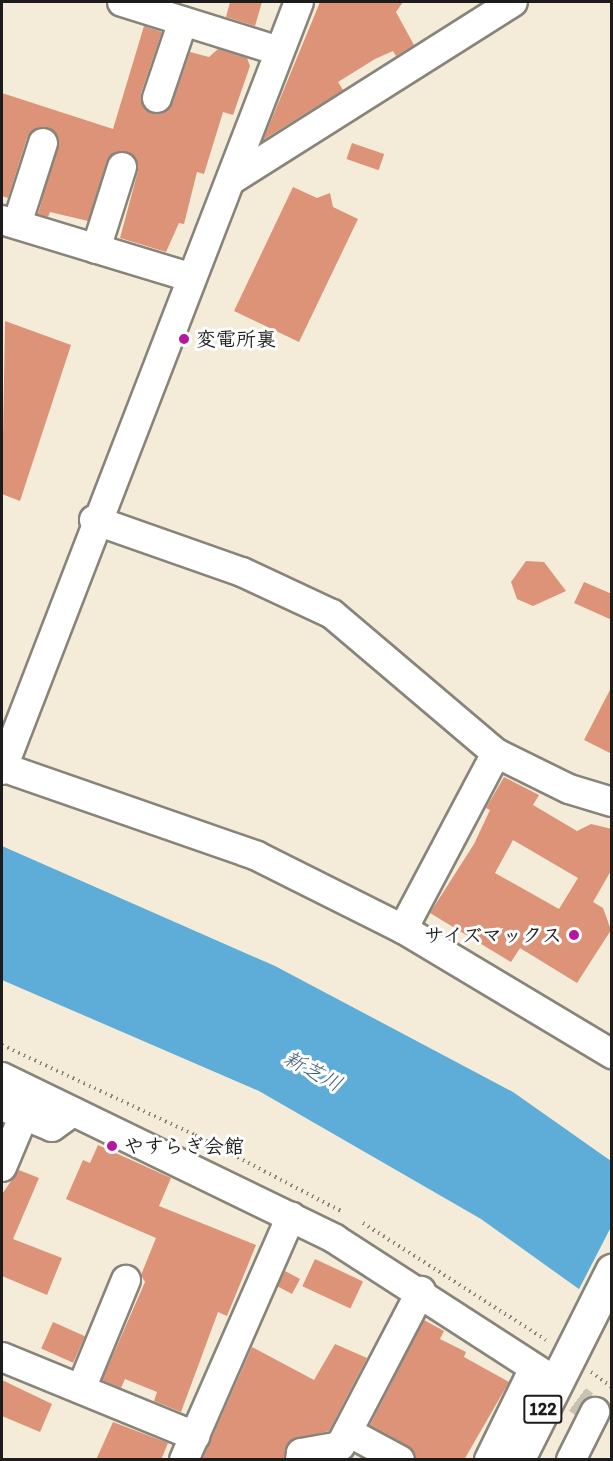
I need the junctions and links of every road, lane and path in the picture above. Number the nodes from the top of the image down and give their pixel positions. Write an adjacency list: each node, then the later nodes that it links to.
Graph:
1 (122, 2): 4 (street)
2 (299, 2): 5 (street)
3 (513, 2): 9 (street)
4 (183, 21): 5 (street); 6 (street)
5 (279, 51): 9 (street)
6 (157, 98)
7 (43, 143): 10 (street)
8 (122, 167): 11 (street)
9 (233, 179): 12 (street)
10 (9, 222): 11 (street)
11 (96, 249): 12 (street)
12 (190, 278): 13 (street)
13 (94, 520): 14 (street); 15 (street)
14 (496, 753): 16 (street); 17 (street)
15 (2, 768): 17 (street)
16 (612, 802)
17 (403, 929): 18 (street)
18 (612, 1054)
19 (2, 1077): 21 (street)
20 (13, 1110): 21 (street); 22 (street)
21 (73, 1112): 23 (street)
22 (2, 1167)
23 (291, 1216): 26 (street); 33 (street)
24 (612, 1271): 29 (highway, 122)
25 (126, 1280): 30 (street)
26 (421, 1291): 29 (street); 32 (street)
27 (612, 1318): 29 (highway, 122)
28 (2, 1357): 30 (street)
29 (569, 1371): 36 (street); 37 (highway, 122); 38 (highway, 122)
30 (81, 1389): 33 (street)
31 (597, 1415): 39 (street)
32 (348, 1432): 34 (street); 35 (street)
33 (189, 1448)
34 (300, 1460)
35 (400, 1460)
36 (489, 1460)
37 (517, 1460)
38 (541, 1460)
39 (571, 1460)

